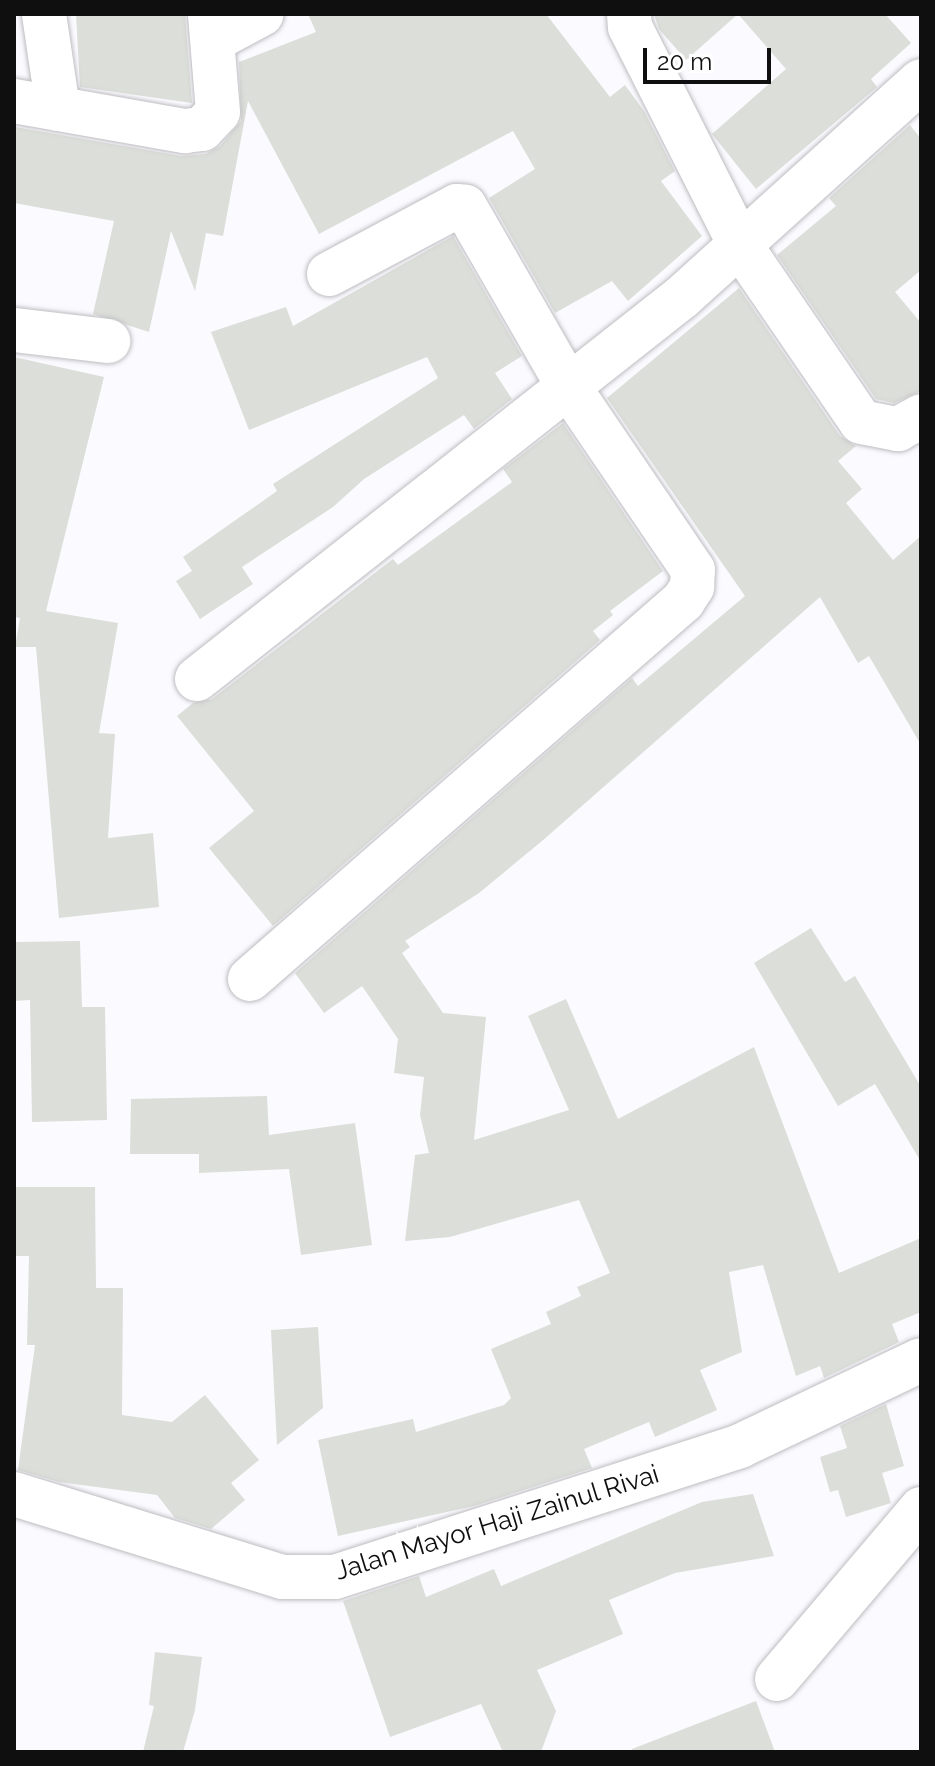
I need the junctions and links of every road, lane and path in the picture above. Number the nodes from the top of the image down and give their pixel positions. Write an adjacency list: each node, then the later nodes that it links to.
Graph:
1 (44, 14): 7 (street)
2 (262, 14): 4 (street)
3 (629, 14): 8 (street)
4 (211, 27): 7 (street)
5 (921, 81): 8 (street)
6 (14, 101): 7 (street)
7 (58, 109)
8 (740, 245): 12 (street); 13 (street)
9 (329, 274): 12 (street)
10 (14, 330): 11 (street)
11 (108, 341)
12 (568, 386): 14 (street); 15 (street)
13 (921, 416)
14 (197, 679)
15 (250, 979)
16 (921, 1360): 17 (street, Jalan Mayor Haji Zainul Rivai)
17 (14, 1494)
18 (921, 1509): 19 (street)
19 (777, 1679)

